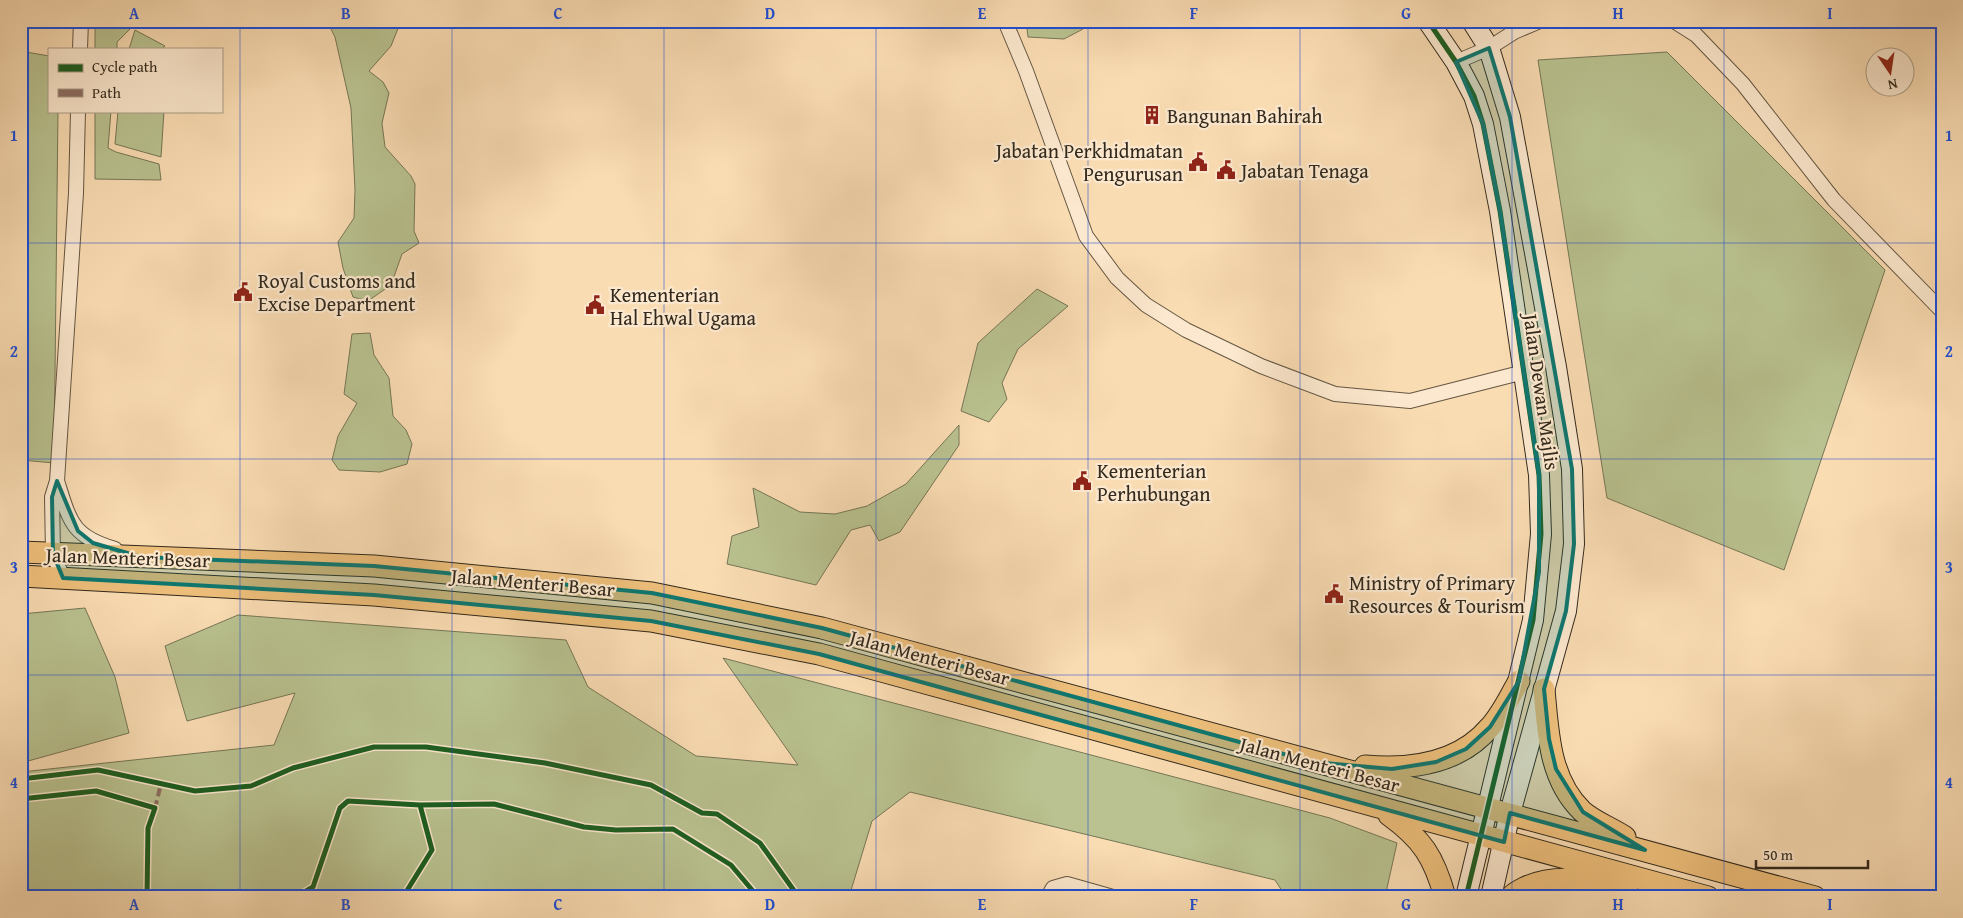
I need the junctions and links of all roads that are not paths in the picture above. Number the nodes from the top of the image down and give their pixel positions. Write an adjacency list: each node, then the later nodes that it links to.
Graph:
1 (81, 21): 7 (street)
2 (1005, 21): 14 (street)
3 (1428, 21): 9 (street, Jalan Dewan Majlis)
4 (1472, 21): 8 (street, Jalan Dewan Majlis)
5 (1540, 21): 8 (street)
6 (1674, 21): 13 (street)
7 (80, 48)
8 (1489, 48): 9 (street); 10 (street, Jalan Dewan Majlis)
9 (1456, 62): 11 (street, Jalan Dewan Majlis)
10 (1503, 89): 11 (street); 22 (street, Jalan Dewan Majlis)
11 (1474, 96): 14 (street, Jalan Dewan Majlis)
12 (78, 112): 15 (street)
13 (1942, 310)
14 (1524, 372): 21 (street, Jalan Dewan Majlis)
15 (57, 481): 17 (street); 18 (street)
16 (21, 552): 17 (main road, Jalan Menteri Besar)
17 (54, 554): 18 (main road, Jalan Menteri Besar); 20 (street)
18 (141, 557): 23 (main road, Jalan Menteri Besar)
19 (21, 576): 20 (main road, Jalan Menteri Besar)
20 (63, 578): 24 (main road, Jalan Menteri Besar)
21 (1519, 681): 23 (main road); 25 (street, Jalan Dewan Majlis)
22 (1544, 689): 26 (street, Jalan Dewan Majlis); 29 (main road)
23 (1313, 762): 25 (main road, Jalan Menteri Besar)
24 (1376, 807): 27 (main road, Jalan Menteri Besar); 33 (main road)
25 (1486, 809): 26 (main road, Jalan Menteri Besar); 27 (street, Jalan Dewan Majlis)
26 (1510, 813): 28 (street, Jalan Dewan Majlis); 29 (main road, Jalan Menteri Besar)
27 (1481, 836): 28 (main road, Jalan Menteri Besar); 34 (street, Jalan Dewan Majlis)
28 (1504, 842): 30 (main road, Jalan Menteri Besar); 35 (street, Jalan Dewan Majlis)
29 (1645, 850): 37 (main road, Jalan Menteri Besar)
30 (1701, 895): 36 (main road)
31 (1048, 897): 32 (street)
32 (1113, 897)
33 (1445, 897)
34 (1466, 897)
35 (1491, 897)
36 (1511, 897)
37 (1815, 897)

